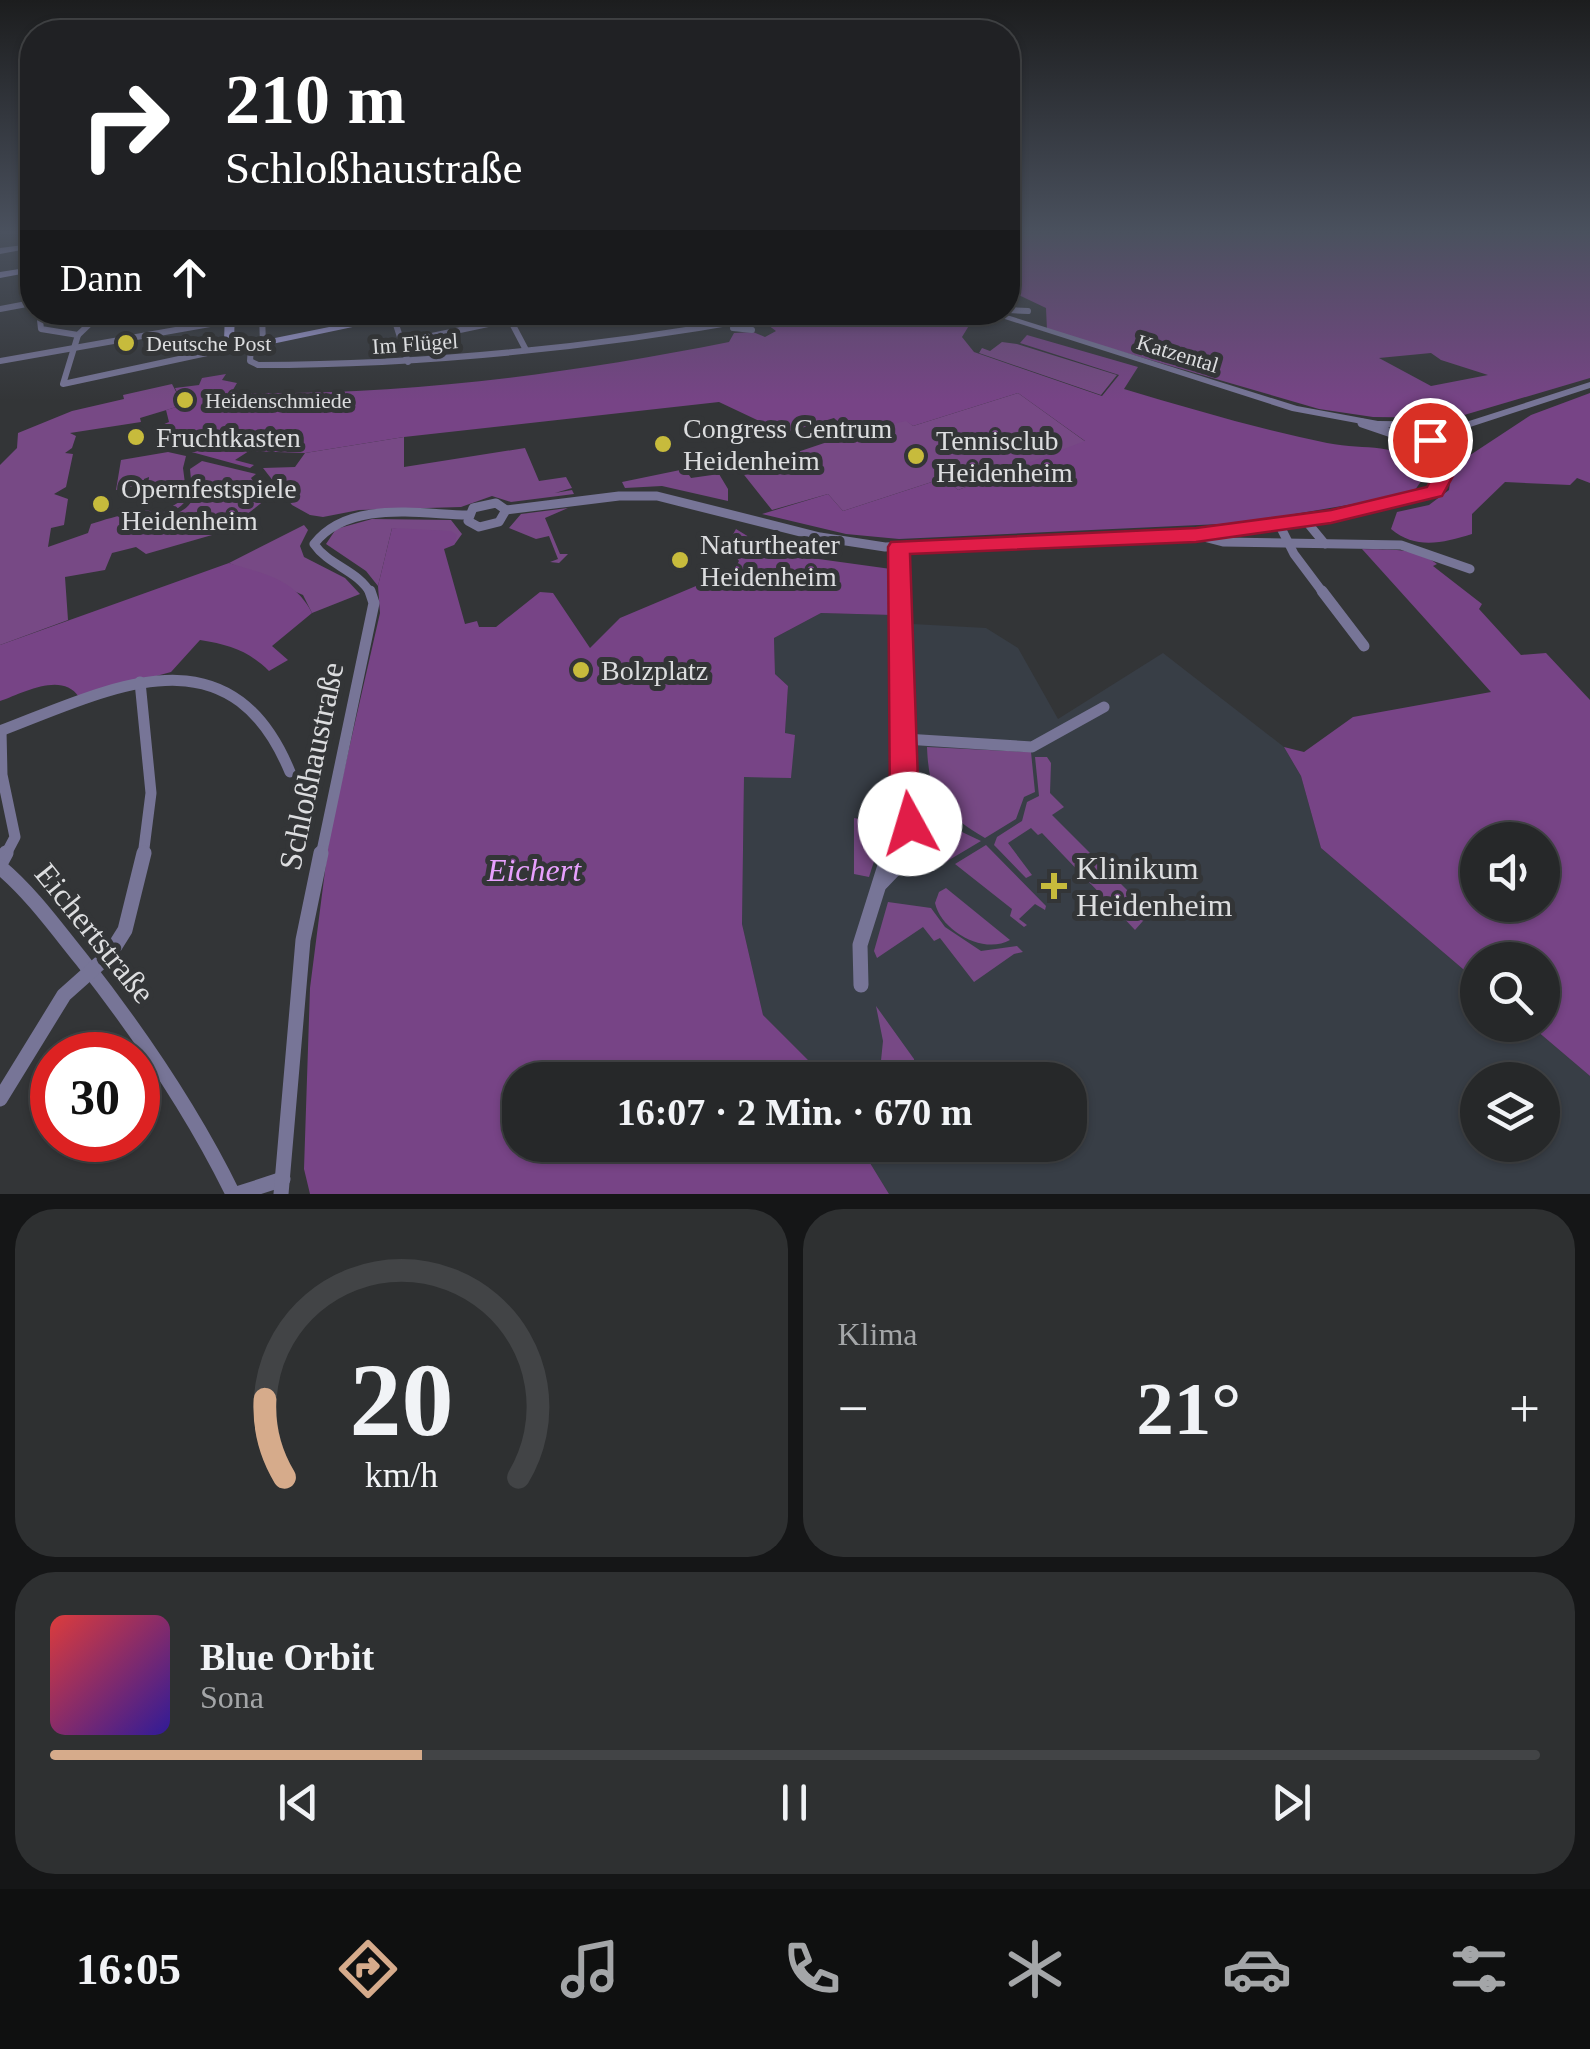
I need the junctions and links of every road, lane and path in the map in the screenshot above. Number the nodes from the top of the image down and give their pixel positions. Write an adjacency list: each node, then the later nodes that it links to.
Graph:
1 (1020, 311): 2 (street)
2 (1028, 311)
3 (1020, 322): 26 (street, Katzental)
4 (40, 325): 16 (street)
5 (88, 325): 16 (street)
6 (189, 325): 18 (street)
7 (232, 325): 19 (main road)
8 (257, 325): 19 (street)
9 (347, 325): 19 (main road)
10 (397, 325): 17 (street)
11 (471, 325): 17 (street)
12 (512, 325): 20 (street)
13 (722, 325): 14 (street, Im Flügel)
14 (717, 326): 15 (street, Im Flügel); 20 (street, Im Flügel)
15 (752, 330)
16 (78, 334): 18 (street)
17 (403, 342): 22 (street)
18 (74, 347): 21 (street); 23 (street)
19 (247, 347): 22 (street, Im Flügel); 23 (street)
20 (526, 350): 22 (street, Im Flügel)
21 (0, 361)
22 (408, 362)
23 (158, 364): 24 (street)
24 (156, 376)
25 (1590, 386): 28 (street, Katzental)
26 (1361, 422): 27 (street, Katzental); 29 (street, Katzental)
27 (1410, 427): 28 (street, Katzental); 29 (street, Katzental)
28 (1424, 428): 30 (street)
29 (1420, 445): 30 (street, Katzental)
30 (1436, 459): 33 (street)
31 (506, 510): 32 (street, Schloßhaustraße); 32 (street, Schloßhaustraße); 38 (street, Schloßhaustraße)
32 (467, 515): 54 (street, Schloßhaustraße)
33 (1306, 522): 34 (street); 37 (street)
34 (1280, 526): 35 (street); 36 (street)
35 (1196, 535): 36 (street, Schloßhaustraße); 38 (street, Schloßhaustraße)
36 (1288, 544): 37 (street, Schloßhaustraße); 40 (street)
37 (1324, 544): 39 (street, Schloßhaustraße)
38 (899, 547): 44 (street)
39 (1470, 569)
40 (1364, 646)
41 (140, 682): 43 (street); 45 (street); 51 (street)
42 (1104, 707): 44 (street)
43 (0, 731): 49 (street)
44 (905, 739): 46 (street)
45 (290, 772)
46 (907, 825): 47 (street); 48 (street)
47 (892, 848): 48 (street); 50 (street)
48 (903, 860): 50 (street)
49 (0, 866): 51 (street, Eichertstraße)
50 (880, 883): 52 (street)
51 (90, 971): 53 (street); 55 (street, Eichertstraße)
52 (861, 985)
53 (0, 1100)
54 (282, 1187): 55 (street, Eichertstraße)
55 (235, 1194)

